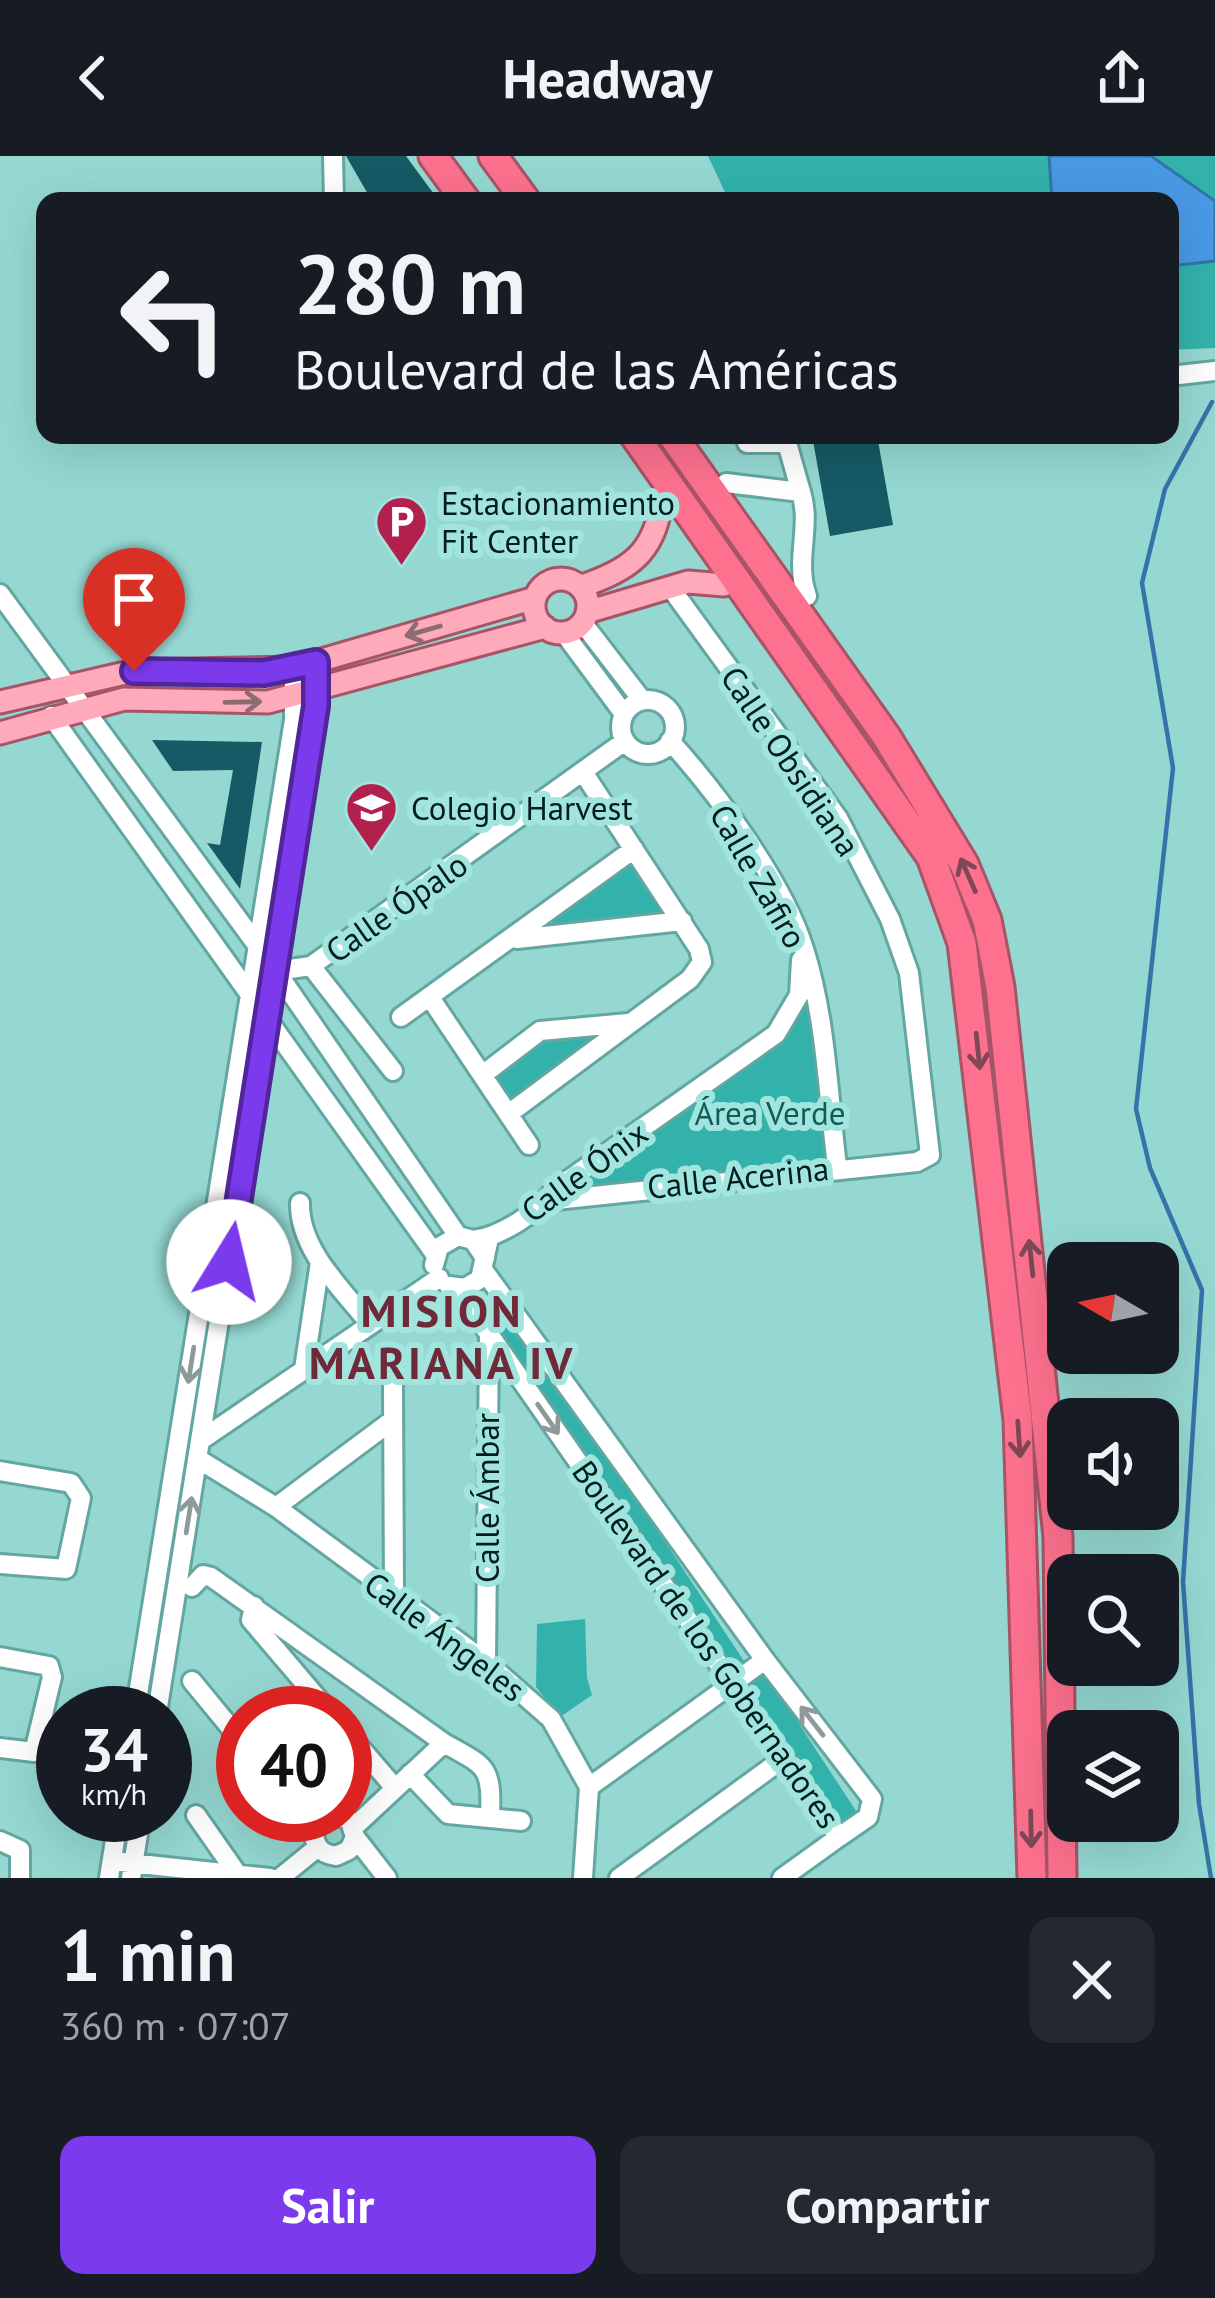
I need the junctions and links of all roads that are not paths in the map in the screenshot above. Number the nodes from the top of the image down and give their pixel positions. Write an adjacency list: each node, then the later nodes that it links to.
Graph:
1 (333, 156): 6 (street)
2 (421, 156): 7 (highway)
3 (433, 156): 8 (highway)
4 (472, 156): 9 (highway)
5 (493, 156): 10 (highway)
6 (334, 192)
7 (447, 192)
8 (459, 192)
9 (498, 192)
10 (519, 192)
11 (1215, 371): 12 (street)
12 (1179, 375)
13 (625, 444): 20 (highway)
14 (640, 444): 40 (highway)
15 (677, 444): 37 (highway)
16 (699, 444): 18 (highway)
17 (787, 444): 19 (street)
18 (726, 483): 19 (street); 25 (highway)
19 (801, 492): 25 (street)
20 (662, 498): 21 (highway); 22 (main road)
21 (724, 586): 23 (main road); 40 (highway)
22 (580, 587): 26 (main road); 27 (main road)
23 (670, 587): 27 (main road); 58 (street, Calle Obsidiana)
24 (0, 594): 29 (street, Boulevard de los Gobernadores)
25 (807, 596): 37 (highway)
26 (536, 598): 27 (main road); 28 (main road, one-way to 28)
27 (569, 624): 30 (main road); 31 (street); 34 (street)
28 (305, 665): 29 (main road); 30 (street)
29 (69, 682): 32 (main road); 33 (street, Boulevard de los Gobernadores)
30 (306, 692): 33 (main road, one-way to 30); 46 (street); 48 (street)
31 (642, 700): 34 (street); 39 (street)
32 (0, 702)
33 (85, 707): 35 (main road); 46 (street, Boulevard de los Gobernadores)
34 (624, 714): 38 (street)
35 (51, 716): 36 (main road); 49 (street)
36 (0, 733)
37 (886, 736): 117 (highway, one-way to 37)
38 (626, 741): 39 (street); 41 (street, Calle Ópalo)
39 (670, 742): 45 (street, Calle Zafiro)
40 (861, 751): 116 (highway, one-way to 116)
41 (585, 775): 42 (street); 47 (street, Calle Ópalo)
42 (634, 849): 43 (street); 44 (street)
43 (682, 921): 44 (street); 53 (street)
44 (512, 939): 50 (street)
45 (802, 943): 59 (street, Calle Zafiro); 60 (street, Calle Ónix)
46 (258, 945): 48 (street, Boulevard de los Gobernadores); 49 (street)
47 (311, 966): 48 (street, Calle Ópalo); 54 (street)
48 (276, 971): 52 (street); 64 (street, Boulevard de los Gobernadores)
49 (250, 996): 52 (street); 86 (street, one-way to 86)
50 (431, 999): 51 (street); 55 (street)
51 (401, 1017)
52 (268, 1022): 65 (street); 74 (street)
53 (630, 1023): 55 (street); 56 (street)
54 (393, 1072)
55 (485, 1073): 56 (street)
56 (511, 1112): 57 (street)
57 (530, 1145)
58 (930, 1155): 59 (street, Calle Acerina)
59 (837, 1166): 61 (street, Calle Acerina)
60 (578, 1173): 61 (street); 62 (street, Calle Ónix)
61 (583, 1196): 62 (street, Calle Acerina)
62 (547, 1201): 64 (street, Calle Ónix)
63 (300, 1203): 66 (street)
64 (478, 1249): 65 (street); 68 (street); 82 (street, Boulevard de los Gobernadores)
65 (435, 1254): 67 (street)
66 (320, 1262): 69 (street); 71 (street)
67 (439, 1278): 68 (street); 69 (street)
68 (457, 1288): 70 (street, Boulevard de los Gobernadores)
69 (370, 1324): 71 (street)
70 (489, 1334): 83 (street, Calle Ámbar); 85 (street, Boulevard de los Gobernadores, one-way to 85)
71 (304, 1369): 74 (street)
72 (393, 1386): 73 (street)
73 (390, 1422): 76 (street); 79 (street)
74 (199, 1449): 76 (street, Calle Ángeles); 87 (street, one-way to 74)
75 (0, 1472): 77 (street)
76 (276, 1507): 79 (street, Calle Ángeles)
77 (0, 1564)
78 (191, 1587): 80 (street)
79 (394, 1597): 83 (street, Calle Ángeles)
80 (254, 1606): 88 (street); 90 (street)
81 (0, 1657): 91 (street)
82 (765, 1660): 85 (street); 100 (street, Boulevard de los Gobernadores, one-way to 82)
83 (486, 1662): 95 (street, Calle Ángeles)
84 (192, 1681): 89 (street)
85 (733, 1684): 93 (street, Boulevard de los Gobernadores); 95 (street)
86 (140, 1686)
87 (161, 1686)
88 (307, 1686)
89 (216, 1710)
90 (444, 1743): 94 (street); 98 (street)
91 (0, 1748)
92 (372, 1754): 94 (street)
93 (784, 1758): 100 (street, Boulevard de los Gobernadores); 114 (street)
94 (402, 1781): 96 (street); 98 (street)
95 (590, 1787): 113 (street)
96 (372, 1803)
97 (196, 1815): 108 (street)
98 (490, 1817): 99 (street)
99 (521, 1821)
100 (839, 1837): 115 (street)
101 (0, 1841): 109 (street)
102 (314, 1842): 111 (street)
103 (316, 1842): 104 (street)
104 (343, 1842)
105 (358, 1842): 112 (street)
106 (111, 1869): 107 (street)
107 (132, 1871): 108 (street)
108 (238, 1875): 110 (street)
109 (20, 1878)
110 (270, 1878)
111 (280, 1878)
112 (387, 1878)
113 (583, 1878)
114 (619, 1878)
115 (782, 1878)
116 (1032, 1878)
117 (1062, 1878)

